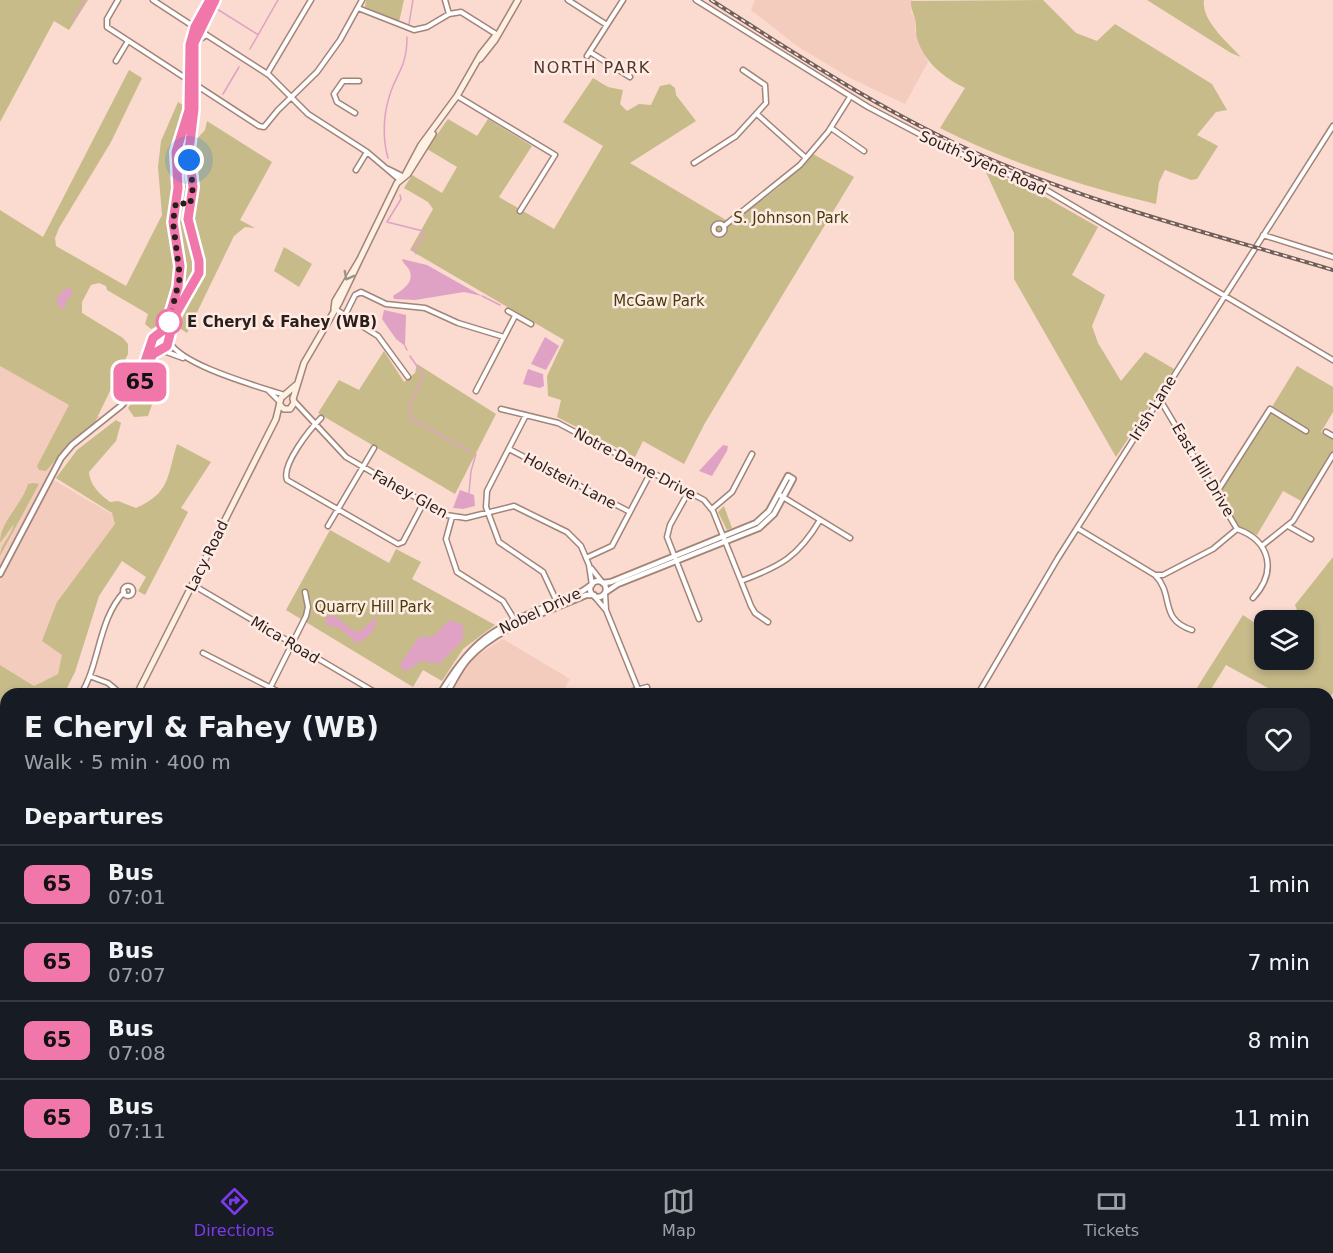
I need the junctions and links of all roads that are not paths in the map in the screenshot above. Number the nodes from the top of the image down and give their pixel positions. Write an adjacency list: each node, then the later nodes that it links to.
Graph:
1 (118, 0): 18 (street)
2 (153, 0): 15 (street)
3 (210, 0): 15 (street)
4 (215, 0): 15 (street)
5 (311, 0): 22 (street)
6 (362, 0): 12 (street)
7 (445, 0): 13 (street)
8 (518, 0): 16 (main road)
9 (568, 0): 14 (street)
10 (623, 0): 14 (street)
11 (696, 0): 27 (street, South Syene Road)
12 (358, 8): 13 (street); 28 (street)
13 (449, 14): 16 (street)
14 (607, 25): 23 (street)
15 (197, 28): 17 (street); 19 (street); 25 (street)
16 (496, 34): 26 (main road)
17 (206, 35): 19 (street); 22 (street)
18 (128, 41): 20 (street); 25 (street)
19 (194, 43): 25 (street)
20 (116, 61)
21 (743, 70): 30 (street)
22 (267, 74): 28 (street)
23 (630, 77)
24 (359, 81): 29 (street)
25 (192, 82): 28 (street); 39 (street); 40 (street)
26 (457, 96): 38 (main road); 41 (street)
27 (850, 97): 31 (street); 45 (street, South Syene Road)
28 (291, 98): 34 (street)
29 (355, 113)
30 (758, 115): 35 (street); 36 (street)
31 (831, 128): 33 (street); 35 (street)
32 (1333, 128): 43 (street, Irish Lane)
33 (864, 151)
34 (367, 152): 37 (street); 38 (street)
35 (806, 158): 42 (street)
36 (694, 163)
37 (356, 170)
38 (402, 178): 46 (main road)
39 (176, 202): 40 (street); 51 (street)
40 (190, 205): 53 (street)
41 (520, 211)
42 (724, 226)
43 (1263, 235): 44 (street); 45 (street, Irish Lane)
44 (1333, 257)
45 (1224, 295): 57 (street, South Syene Road); 64 (street, Irish Lane)
46 (334, 309): 48 (street); 60 (main road)
47 (508, 312): 49 (street)
48 (345, 315): 52 (street); 58 (street)
49 (515, 316): 50 (street); 52 (street)
50 (531, 324)
51 (157, 334): 53 (street); 54 (street)
52 (504, 337): 62 (street)
53 (168, 340): 55 (street); 56 (street)
54 (152, 341): 55 (street); 59 (street)
55 (161, 350): 56 (street); 59 (street)
56 (190, 359): 61 (street)
57 (1333, 360)
58 (408, 377)
59 (137, 385): 105 (street)
60 (296, 385): 63 (main road); 65 (main road)
61 (267, 390): 63 (street); 66 (street)
62 (476, 392)
63 (285, 395): 65 (main road); 66 (main road)
64 (1159, 398): 84 (street, East Hill Drive); 95 (street, Irish Lane)
65 (294, 400): 68 (main road, Lacy Road); 69 (street, Fahey Glen)
66 (279, 403): 68 (main road); 71 (main road, Lacy Road)
67 (501, 409): 70 (street, Notre Dame Drive)
68 (287, 410): 69 (street); 71 (main road, Lacy Road)
69 (302, 410): 73 (street, Fahey Glen)
70 (526, 416): 78 (street); 82 (street, Notre Dame Drive)
71 (276, 418): 109 (main road, Lacy Road)
72 (321, 418): 73 (street)
73 (316, 423): 81 (street, Fahey Glen); 87 (street)
74 (1306, 431): 84 (street)
75 (1326, 432): 76 (street)
76 (1333, 436)
77 (374, 448): 81 (street)
78 (509, 449): 89 (street); 90 (street, Holstein Lane)
79 (752, 454): 88 (street)
80 (1333, 455): 94 (street)
81 (363, 467): 86 (street, Fahey Glen); 87 (street)
82 (651, 472): 83 (street, Notre Dame Drive); 90 (street)
83 (688, 491): 88 (street, Notre Dame Drive); 102 (street)
84 (1217, 492): 96 (street, East Hill Drive)
85 (781, 496): 92 (street); 98 (street, Nobel Drive)
86 (424, 502): 87 (street); 91 (street, Fahey Glen)
87 (338, 509): 93 (street)
88 (712, 509): 98 (street, Notre Dame Drive)
89 (488, 512): 91 (street, Fahey Glen); 101 (street, Fahey Glen); 116 (street)
90 (630, 512): 101 (street)
91 (452, 517): 119 (street)
92 (820, 520): 97 (street); 107 (street)
93 (328, 526)
94 (1288, 526): 99 (street); 100 (street)
95 (1077, 528): 106 (street); 134 (street, Irish Lane)
96 (1237, 529): 100 (street, East Hill Drive); 106 (street)
97 (850, 538)
98 (724, 539): 102 (street, Nobel Drive); 107 (street, Notre Dame Drive)
99 (1311, 539)
100 (1263, 544): 115 (street)
101 (586, 558): 103 (street, Fahey Glen)
102 (675, 558): 104 (street, Nobel Drive); 118 (street)
103 (589, 565): 108 (street, Fahey Glen); 110 (street, Fahey Glen)
104 (648, 569): 108 (street, Nobel Drive); 113 (street, Nobel Drive)
105 (0, 574)
106 (1155, 575): 121 (street)
107 (741, 581): 120 (street, Notre Dame Drive)
108 (603, 582): 110 (street, Nobel Drive); 113 (street, Fahey Glen)
109 (192, 585): 122 (street, Mica Road); 128 (main road, Lacy Road)
110 (591, 585): 114 (street, Fahey Glen); 116 (street, Nobel Drive)
111 (124, 592): 125 (street)
112 (305, 592): 122 (street)
113 (605, 592): 114 (street, Nobel Drive); 117 (street, Fahey Glen)
114 (594, 596): 117 (street, Fahey Glen); 119 (street, Nobel Drive)
115 (1253, 598)
116 (557, 602): 119 (street, Nobel Drive)
117 (606, 610): 133 (street)
118 (699, 619)
119 (517, 622): 124 (street, Nobel Drive)
120 (768, 622)
121 (1192, 630)
122 (291, 644): 129 (street); 130 (street, Mica Road)
123 (203, 653): 129 (street)
124 (463, 661): 131 (street, Nobel Drive); 132 (street, Nobel Drive)
125 (92, 677): 126 (street); 127 (street)
126 (85, 688)
127 (114, 688)
128 (140, 688)
129 (270, 688)
130 (362, 688)
131 (444, 688)
132 (449, 688)
133 (637, 688)
134 (982, 688)

